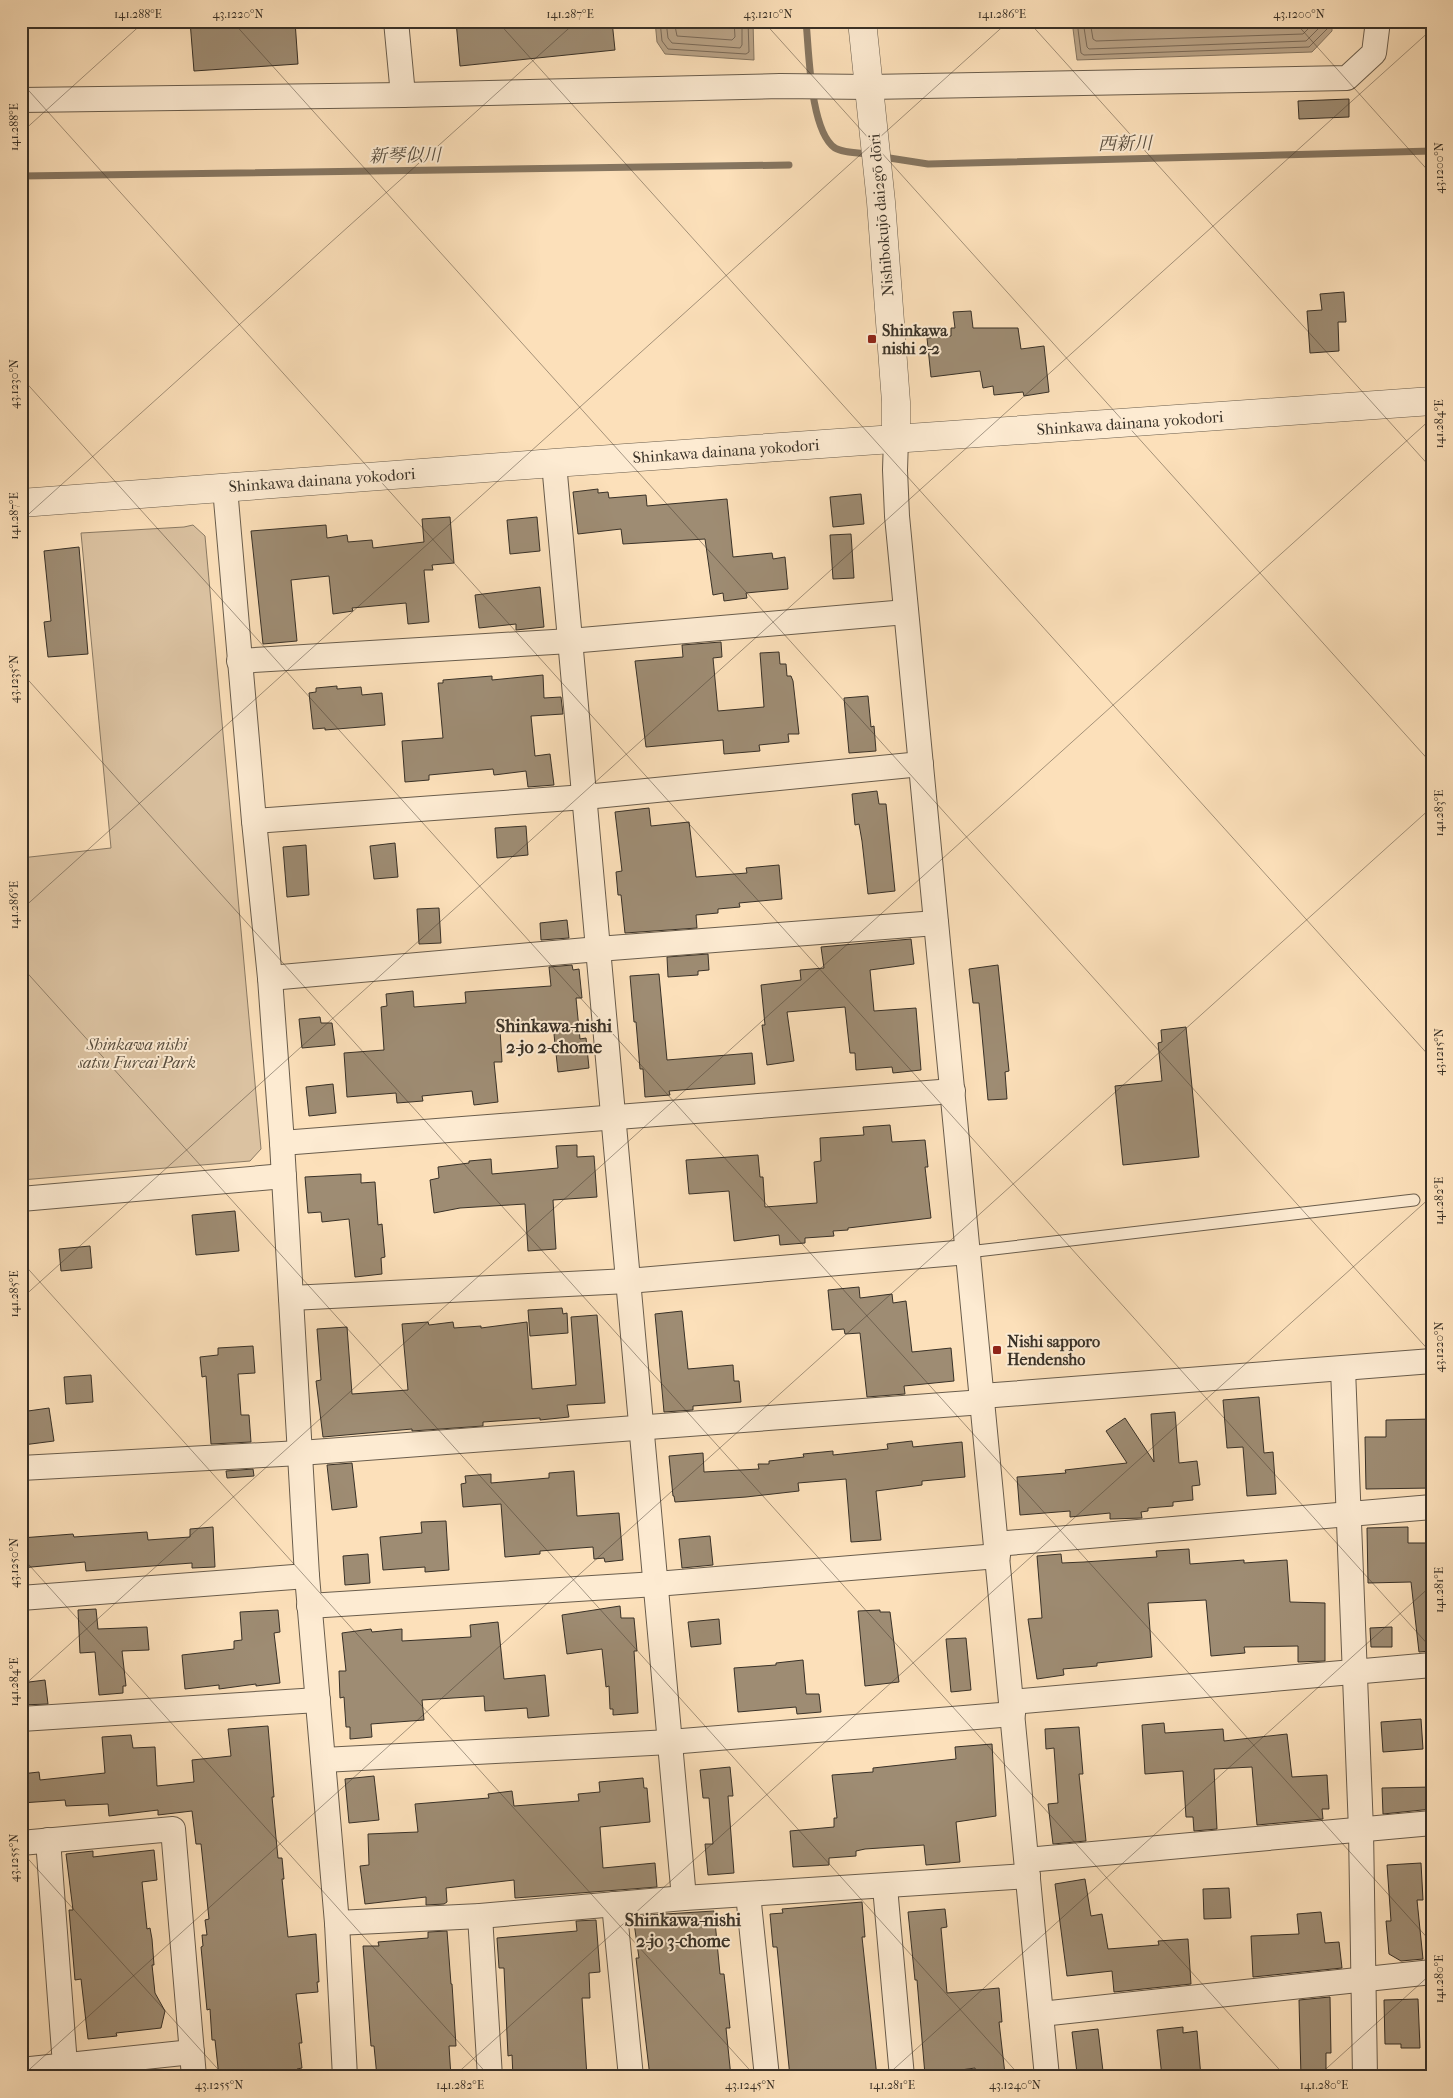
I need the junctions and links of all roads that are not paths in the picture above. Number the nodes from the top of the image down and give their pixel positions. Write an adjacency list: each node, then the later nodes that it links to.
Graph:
1 (396, 21): 5 (street)
2 (862, 21): 4 (street, Nishibokujō dai2gō dōri)
3 (1378, 21): 4 (street)
4 (869, 87): 5 (street); 8 (street, Nishibokujō dai2gō dōri)
5 (402, 94): 6 (street)
6 (21, 100)
7 (1432, 401): 8 (street, Shinkawa dainana yokodori)
8 (896, 439): 9 (street, Shinkawa dainana yokodori); 12 (street)
9 (554, 463): 10 (street, Shinkawa dainana yokodori); 13 (street)
10 (225, 488): 11 (street, Shinkawa dainana yokodori); 14 (street)
11 (21, 503)
12 (906, 612): 13 (street); 15 (street)
13 (570, 641): 14 (street); 16 (street)
14 (239, 661): 17 (street)
15 (921, 764): 16 (street); 18 (street)
16 (585, 797): 17 (street); 19 (street)
17 (254, 821): 20 (street)
18 (936, 923): 19 (street); 21 (street)
19 (598, 949): 20 (street); 22 (street)
20 (270, 978): 23 (street)
21 (953, 1090): 22 (street); 27 (street)
22 (613, 1116): 23 (street); 28 (street)
23 (282, 1143): 24 (street)
24 (284, 1176): 25 (street); 29 (street)
25 (21, 1199)
26 (1414, 1200): 27 (lane)
27 (968, 1252): 28 (street); 32 (street)
28 (628, 1281): 29 (street); 33 (street)
29 (291, 1298): 34 (street)
30 (1432, 1361): 31 (street)
31 (1343, 1369): 32 (street); 37 (street)
32 (982, 1399): 33 (street); 38 (street)
33 (642, 1428): 34 (street); 40 (street)
34 (300, 1452): 35 (street); 39 (street)
35 (21, 1468)
36 (1432, 1507): 37 (street)
37 (1347, 1515): 38 (street); 44 (street)
38 (997, 1550): 40 (street); 46 (street)
39 (307, 1576): 41 (street); 42 (street)
40 (656, 1584): 42 (street); 48 (street)
41 (21, 1598)
42 (309, 1606): 45 (street)
43 (1432, 1665): 44 (street)
44 (1355, 1673): 46 (street); 51 (street)
45 (318, 1700): 47 (street); 49 (street)
46 (1012, 1708): 48 (street); 54 (street)
47 (21, 1719)
48 (670, 1742): 49 (street); 57 (street)
49 (323, 1760): 60 (street)
50 (1432, 1823): 51 (street)
51 (1361, 1830): 54 (street); 62 (street)
52 (48, 1840): 53 (street); 64 (street); 65 (street)
53 (21, 1843)
54 (1027, 1868): 55 (street); 63 (street)
55 (885, 1887): 56 (street); 72 (street)
56 (748, 1894): 57 (street); 71 (street)
57 (684, 1898): 58 (street)
58 (614, 1904): 59 (street); 70 (street)
59 (480, 1916): 60 (street); 69 (street)
60 (337, 1923): 68 (street)
61 (1432, 1972): 62 (street)
62 (1364, 1978): 63 (street); 74 (street)
63 (1041, 2014): 73 (street)
64 (192, 2052): 65 (street); 67 (street)
65 (65, 2065): 66 (street)
66 (21, 2070)
67 (194, 2077)
68 (346, 2077)
69 (490, 2077)
70 (632, 2077)
71 (767, 2077)
72 (902, 2077)
73 (1047, 2077)
74 (1365, 2077)

